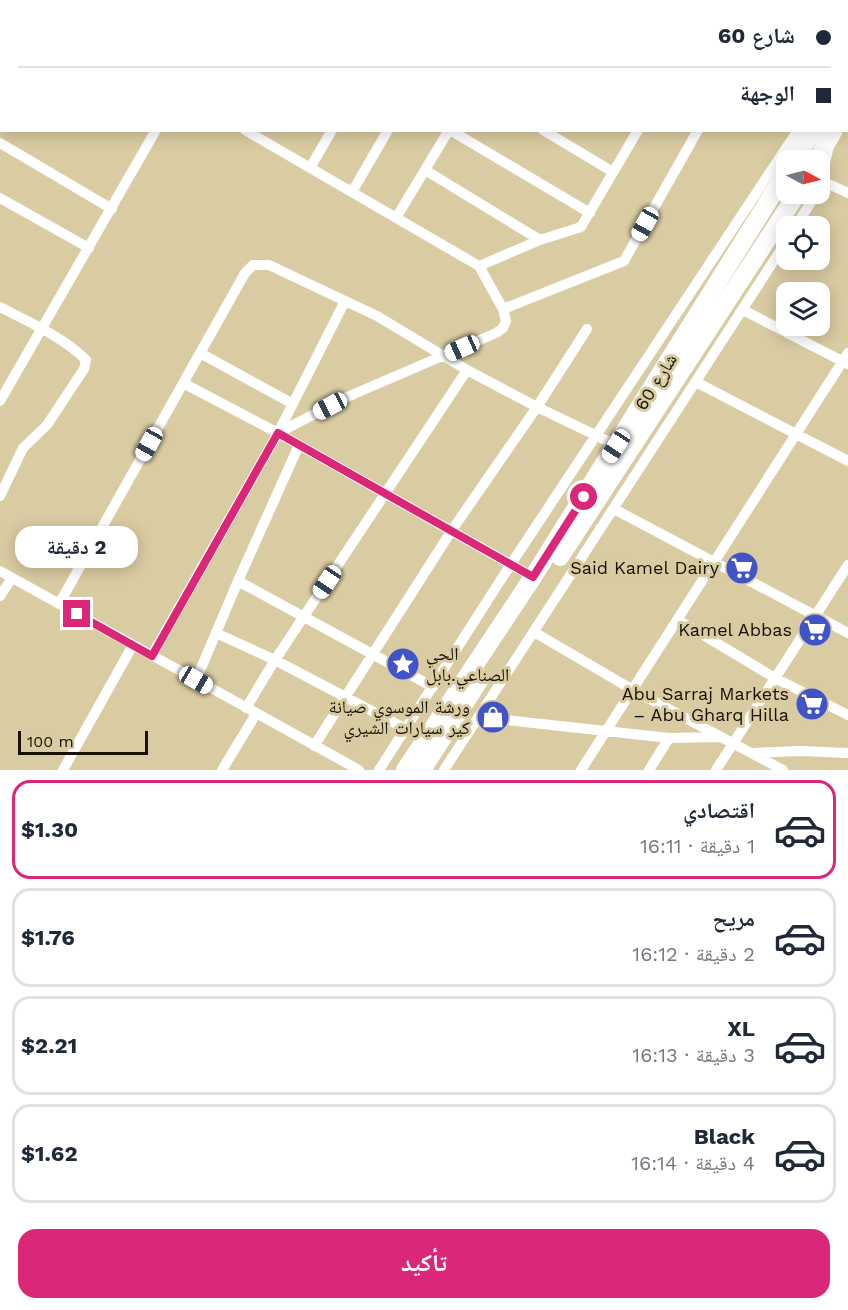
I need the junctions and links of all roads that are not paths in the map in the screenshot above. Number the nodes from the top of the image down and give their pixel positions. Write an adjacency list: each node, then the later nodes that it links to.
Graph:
1 (155, 132): 28 (street)
2 (247, 132): 18 (street)
3 (331, 132): 18 (street)
4 (387, 132): 24 (street)
5 (448, 132): 19 (street)
6 (452, 132): 29 (street)
7 (546, 132): 20 (street)
8 (637, 132): 20 (street)
9 (697, 132): 37 (street)
10 (797, 132): 23 (street)
11 (813, 132): 15 (highway)
12 (833, 132): 16 (highway)
13 (834, 132): 17 (street)
14 (0, 143): 28 (street)
15 (801, 150)
16 (823, 150)
17 (829, 150)
18 (310, 168): 24 (street)
19 (425, 170): 30 (street); 31 (street)
20 (614, 172): 29 (street)
21 (776, 182): 23 (highway, شارع 60)
22 (830, 187): 25 (street)
23 (767, 191): 52 (street); 54 (highway, شارع 60)
24 (351, 192): 30 (street)
25 (848, 193)
26 (0, 198): 32 (street)
27 (790, 204): 100 (highway, شارع 60)
28 (112, 209): 32 (street)
29 (590, 213): 31 (street)
30 (396, 218): 34 (street)
31 (540, 240): 34 (street)
32 (89, 248): 39 (street)
33 (776, 258): 38 (street)
34 (479, 266): 37 (street)
35 (345, 301): 41 (street); 42 (street); 48 (street)
36 (0, 307): 39 (street)
37 (503, 309): 42 (street)
38 (743, 310): 43 (street); 45 (street)
39 (41, 329): 47 (street); 57 (street)
40 (587, 329): 49 (street)
41 (200, 352): 46 (street); 48 (street)
42 (445, 356): 44 (street); 50 (street)
43 (846, 360): 51 (street)
44 (468, 370): 49 (street); 56 (street)
45 (696, 382): 51 (street); 58 (street)
46 (183, 383): 50 (street); 68 (street)
47 (0, 401)
48 (293, 404): 50 (street)
49 (537, 407): 52 (street); 59 (street)
50 (278, 433): 53 (street); 77 (street)
51 (796, 434): 55 (street); 61 (street)
52 (597, 435): 54 (street); 60 (street)
53 (299, 445): 56 (street); 66 (street)
54 (616, 446): 64 (highway, شارع 60)
55 (848, 461)
56 (386, 493): 59 (street); 70 (street)
57 (0, 496)
58 (614, 509): 61 (street); 72 (street)
59 (452, 530): 60 (street); 76 (street)
60 (512, 564): 64 (street); 81 (street)
61 (714, 564): 69 (street); 71 (street)
62 (848, 565): 69 (street)
63 (0, 571): 65 (street)
64 (533, 577): 99 (highway, شارع 60)
65 (12, 578): 67 (street); 68 (street)
66 (238, 581): 70 (street); 73 (street)
67 (0, 596)
68 (59, 604): 75 (street)
69 (816, 617): 74 (street); 79 (street)
70 (303, 618): 76 (street); 78 (street)
71 (678, 620): 79 (street); 82 (street)
72 (534, 632): 82 (street); 86 (street)
73 (216, 633): 78 (street); 80 (street)
74 (848, 633)
75 (133, 645): 77 (street); 95 (street)
76 (372, 655): 81 (street); 83 (street)
77 (152, 656): 80 (street)
78 (275, 660): 83 (street); 84 (street)
79 (775, 678): 85 (street); 91 (street)
80 (196, 680): 84 (street)
81 (433, 687): 87 (street)
82 (633, 690): 88 (street); 89 (street)
83 (345, 697): 87 (street); 92 (street)
84 (251, 711): 92 (street); 96 (street)
85 (848, 715)
86 (479, 717): 88 (street); 101 (street)
87 (406, 729): 98 (street)
88 (606, 732): 90 (street); 102 (street)
89 (721, 737): 90 (street); 91 (street)
90 (669, 738): 103 (street)
91 (733, 744): 93 (street); 104 (street)
92 (314, 746): 97 (street)
93 (753, 753): 94 (street); 105 (street)
94 (848, 753)
95 (63, 770)
96 (222, 770)
97 (359, 770)
98 (379, 770)
99 (405, 770)
100 (422, 770)
101 (444, 770)
102 (581, 770)
103 (649, 770)
104 (716, 770)
105 (783, 770)

